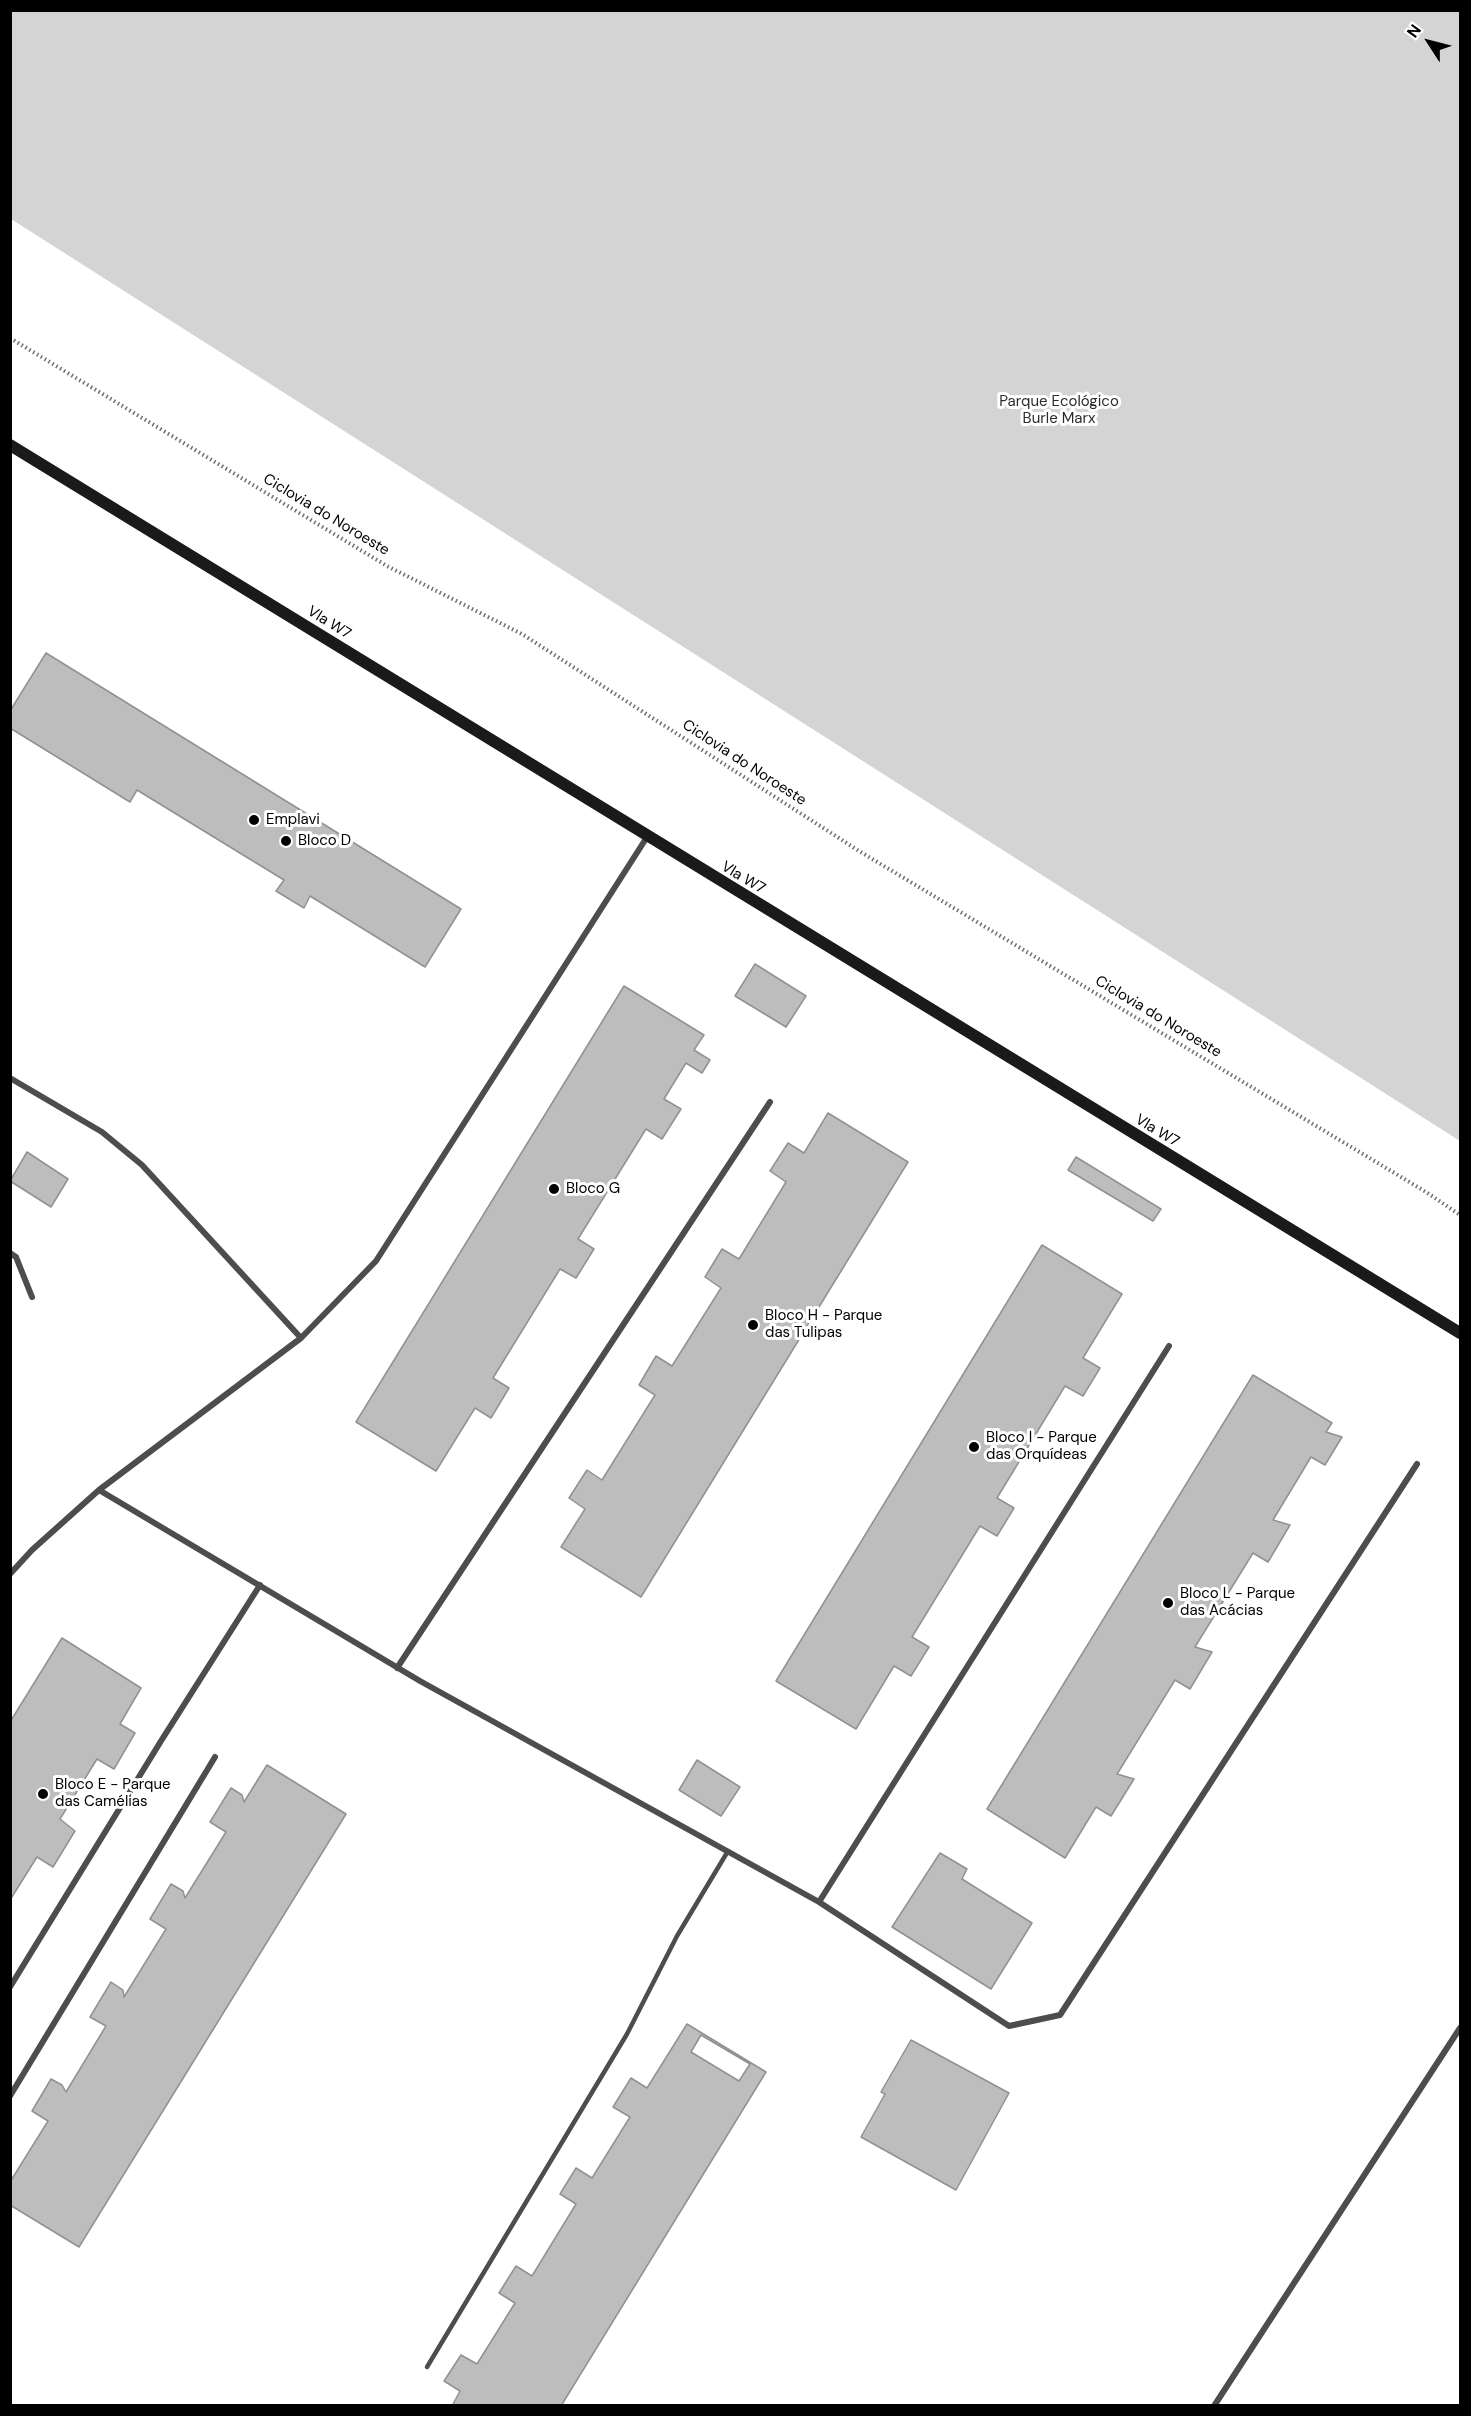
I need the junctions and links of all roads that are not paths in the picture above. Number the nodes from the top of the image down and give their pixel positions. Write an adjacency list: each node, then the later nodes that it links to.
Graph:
1 (10, 445): 2 (main road, Vla W7)
2 (646, 837): 7 (main road, Vla W7); 8 (street)
3 (10, 1078): 8 (street)
4 (770, 1102): 14 (street)
5 (10, 1252): 6 (street)
6 (32, 1297)
7 (1461, 1333)
8 (301, 1338): 11 (street)
9 (1168, 1346): 17 (street)
10 (1417, 1464): 17 (street)
11 (99, 1490): 12 (street); 13 (street)
12 (10, 1574)
13 (260, 1585): 14 (street); 18 (street)
14 (397, 1668): 16 (street)
15 (215, 1757): 20 (street)
16 (728, 1851): 17 (street); 21 (lane)
17 (819, 1902)
18 (10, 1987)
19 (1461, 2028): 22 (street)
20 (10, 2096)
21 (427, 2367)
22 (1214, 2406)

